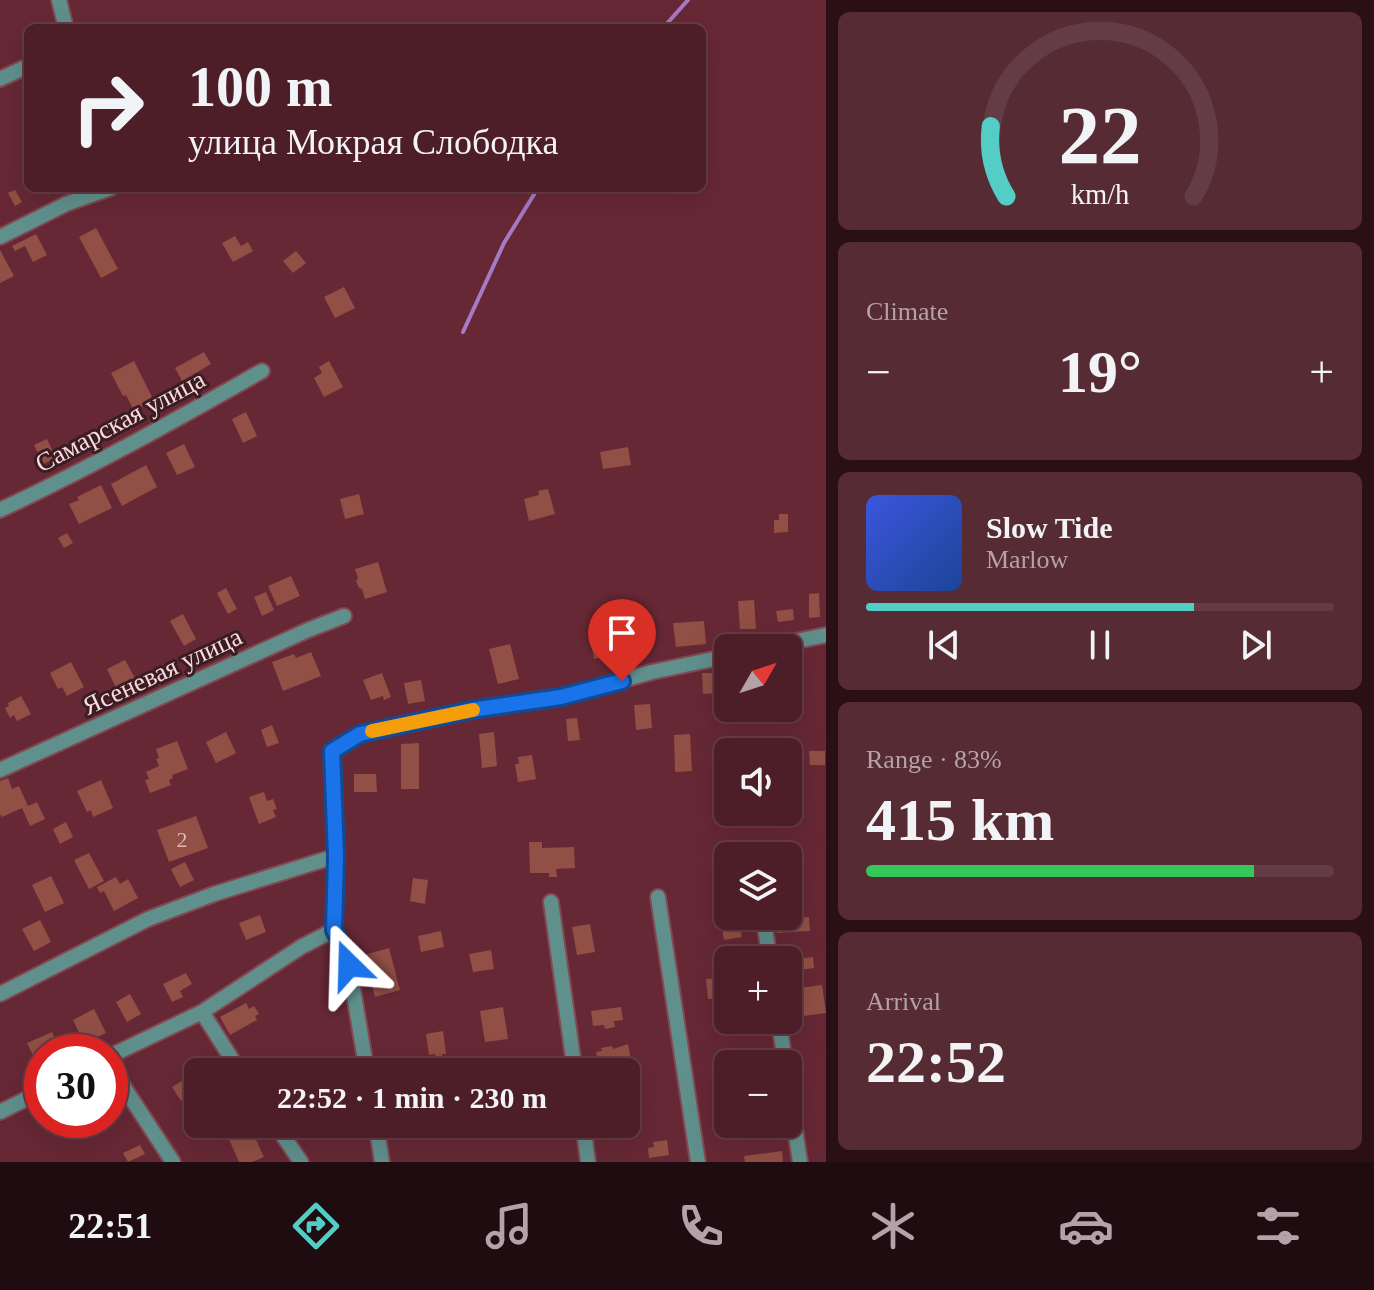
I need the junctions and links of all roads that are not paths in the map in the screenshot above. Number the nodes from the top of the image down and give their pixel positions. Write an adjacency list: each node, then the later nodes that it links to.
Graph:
1 (59, 0): 2 (street)
2 (65, 24)
3 (24, 68): 4 (street)
4 (0, 79)
5 (100, 192): 6 (street)
6 (0, 237)
7 (262, 371): 8 (street, Самарская улица)
8 (0, 510)
9 (344, 616): 13 (street, Ясеневая улица)
10 (826, 635): 11 (street)
11 (802, 640)
12 (714, 659): 14 (street)
13 (0, 770)
14 (336, 856): 17 (street); 18 (street)
15 (658, 897): 35 (street)
16 (551, 902): 23 (street)
17 (334, 930): 19 (street); 22 (street)
18 (0, 994)
19 (202, 1012): 20 (street); 21 (street)
20 (128, 1047)
21 (231, 1058)
22 (365, 1058)
23 (573, 1058)
24 (128, 1093): 31 (street)
25 (24, 1100): 26 (street)
26 (0, 1112)
27 (285, 1138): 32 (street)
28 (378, 1138): 33 (street)
29 (585, 1138): 34 (street)
30 (796, 1138): 36 (street)
31 (173, 1162)
32 (301, 1162)
33 (382, 1162)
34 (588, 1162)
35 (698, 1162)
36 (800, 1162)

